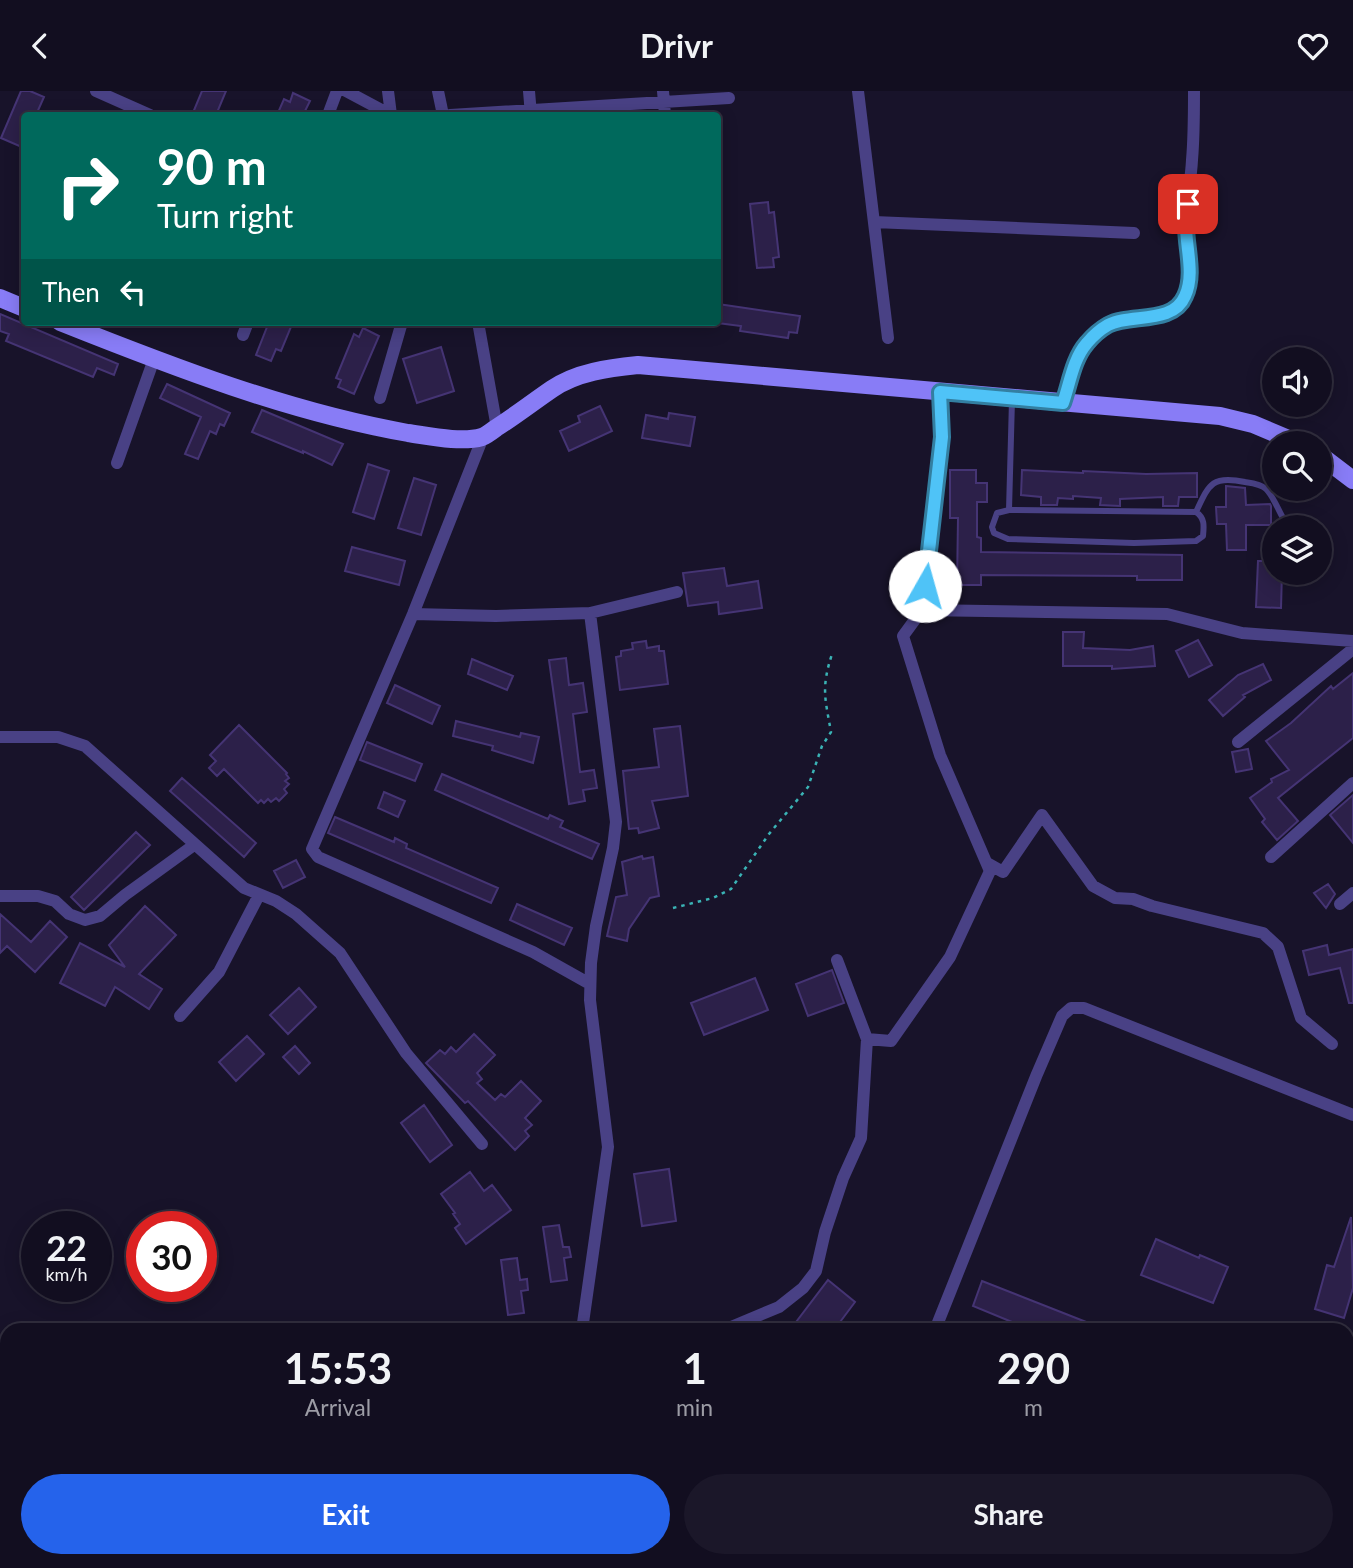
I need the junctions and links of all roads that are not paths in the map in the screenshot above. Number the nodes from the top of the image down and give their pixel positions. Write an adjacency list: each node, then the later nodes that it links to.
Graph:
1 (96, 91): 11 (street)
2 (337, 91): 12 (street)
3 (345, 91): 13 (street)
4 (388, 91): 14 (street)
5 (438, 91): 15 (street)
6 (529, 91): 16 (street)
7 (858, 91): 18 (street)
8 (1194, 91): 32 (street)
9 (664, 96): 10 (street); 17 (street)
10 (729, 98)
11 (143, 112)
12 (329, 112)
13 (385, 112)
14 (391, 112)
15 (442, 112)
16 (531, 112)
17 (539, 112)
18 (874, 222): 19 (street); 27 (street)
19 (1134, 233)
20 (0, 298): 21 (main road)
21 (21, 307)
22 (70, 326): 28 (main road)
23 (246, 326): 26 (street)
24 (401, 326): 30 (street)
25 (478, 326): 34 (street)
26 (243, 335)
27 (888, 338)
28 (154, 359): 34 (main road); 35 (street)
29 (940, 392): 31 (main road); 34 (main road); 42 (street)
30 (380, 398)
31 (1012, 398): 32 (main road); 38 (lane)
32 (1063, 403): 33 (main road)
33 (1270, 431)
34 (489, 432): 44 (street)
35 (117, 463)
36 (1332, 464): 37 (main road)
37 (1353, 480)
38 (1009, 510): 39 (lane); 39 (lane)
39 (1196, 512): 40 (lane)
40 (1281, 515)
41 (677, 592): 43 (street)
42 (922, 610): 45 (street); 52 (street)
43 (590, 613): 44 (street); 58 (street)
44 (414, 614): 58 (street)
45 (1353, 641)
46 (1353, 649): 48 (street)
47 (0, 737): 50 (street)
48 (1238, 742)
49 (1353, 783): 51 (street)
50 (194, 845): 54 (street); 55 (street)
51 (1270, 857)
52 (987, 863): 60 (street); 61 (street)
53 (1353, 893): 56 (street)
54 (259, 895): 59 (street); 63 (street)
55 (0, 896)
56 (1340, 904)
57 (837, 960): 60 (street)
58 (590, 984): 64 (street)
59 (180, 1016)
60 (867, 1039): 65 (street)
61 (1332, 1044)
62 (1353, 1115): 66 (street)
63 (482, 1143)
64 (583, 1323)
65 (741, 1323)
66 (938, 1323)

